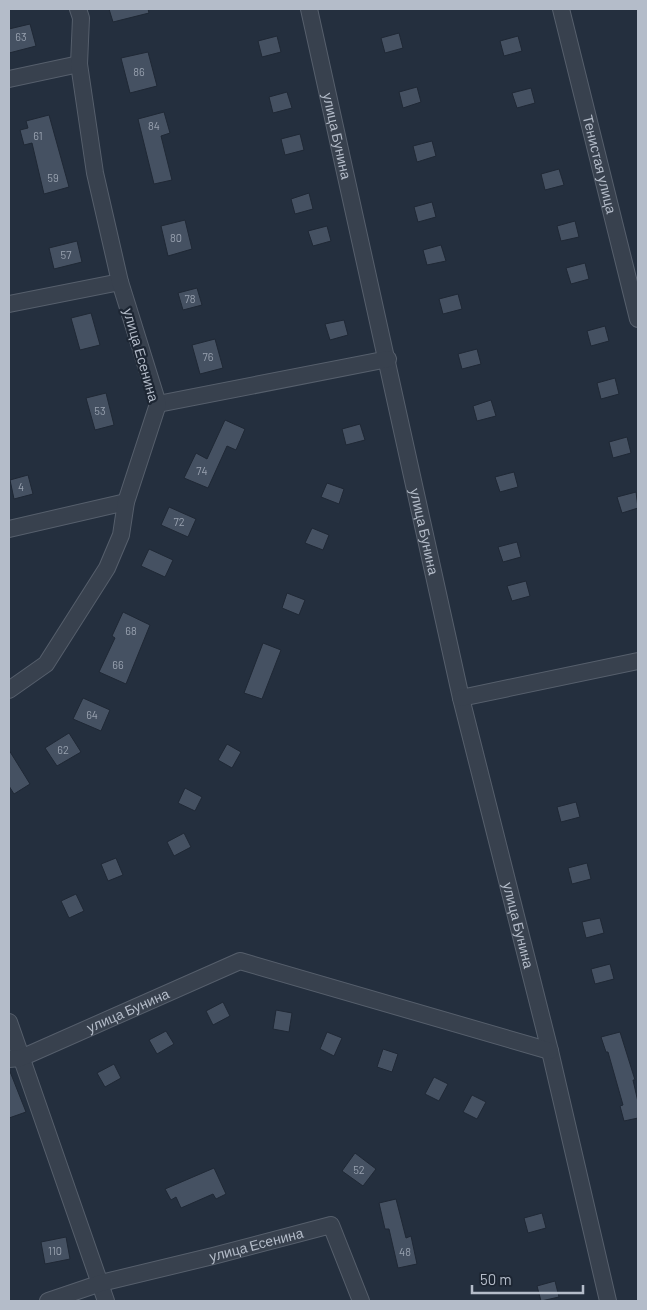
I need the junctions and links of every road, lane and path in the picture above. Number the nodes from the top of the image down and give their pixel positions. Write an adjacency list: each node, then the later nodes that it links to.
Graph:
1 (78, 9): 4 (street, улица Есенина)
2 (309, 9): 9 (street, улица Бунина)
3 (561, 9): 8 (street, Тенистая улица)
4 (79, 64): 5 (street); 6 (street, улица Есенина)
5 (9, 78)
6 (120, 282): 7 (street); 10 (street, улица Есенина)
7 (9, 304)
8 (638, 319)
9 (388, 359): 10 (street); 15 (street, улица Бунина)
10 (158, 404): 11 (street, улица Есенина)
11 (126, 502): 12 (street); 14 (street, улица Есенина)
12 (9, 529)
13 (638, 661): 15 (street)
14 (9, 690)
15 (461, 698): 17 (street, улица Бунина)
16 (9, 1022): 18 (street)
17 (550, 1050): 18 (street, улица Бунина); 23 (street, улица Бунина)
18 (15, 1058): 19 (street)
19 (101, 1283): 20 (street); 21 (street); 22 (street, улица Есенина)
20 (48, 1301)
21 (106, 1301)
22 (361, 1301)
23 (608, 1301)

